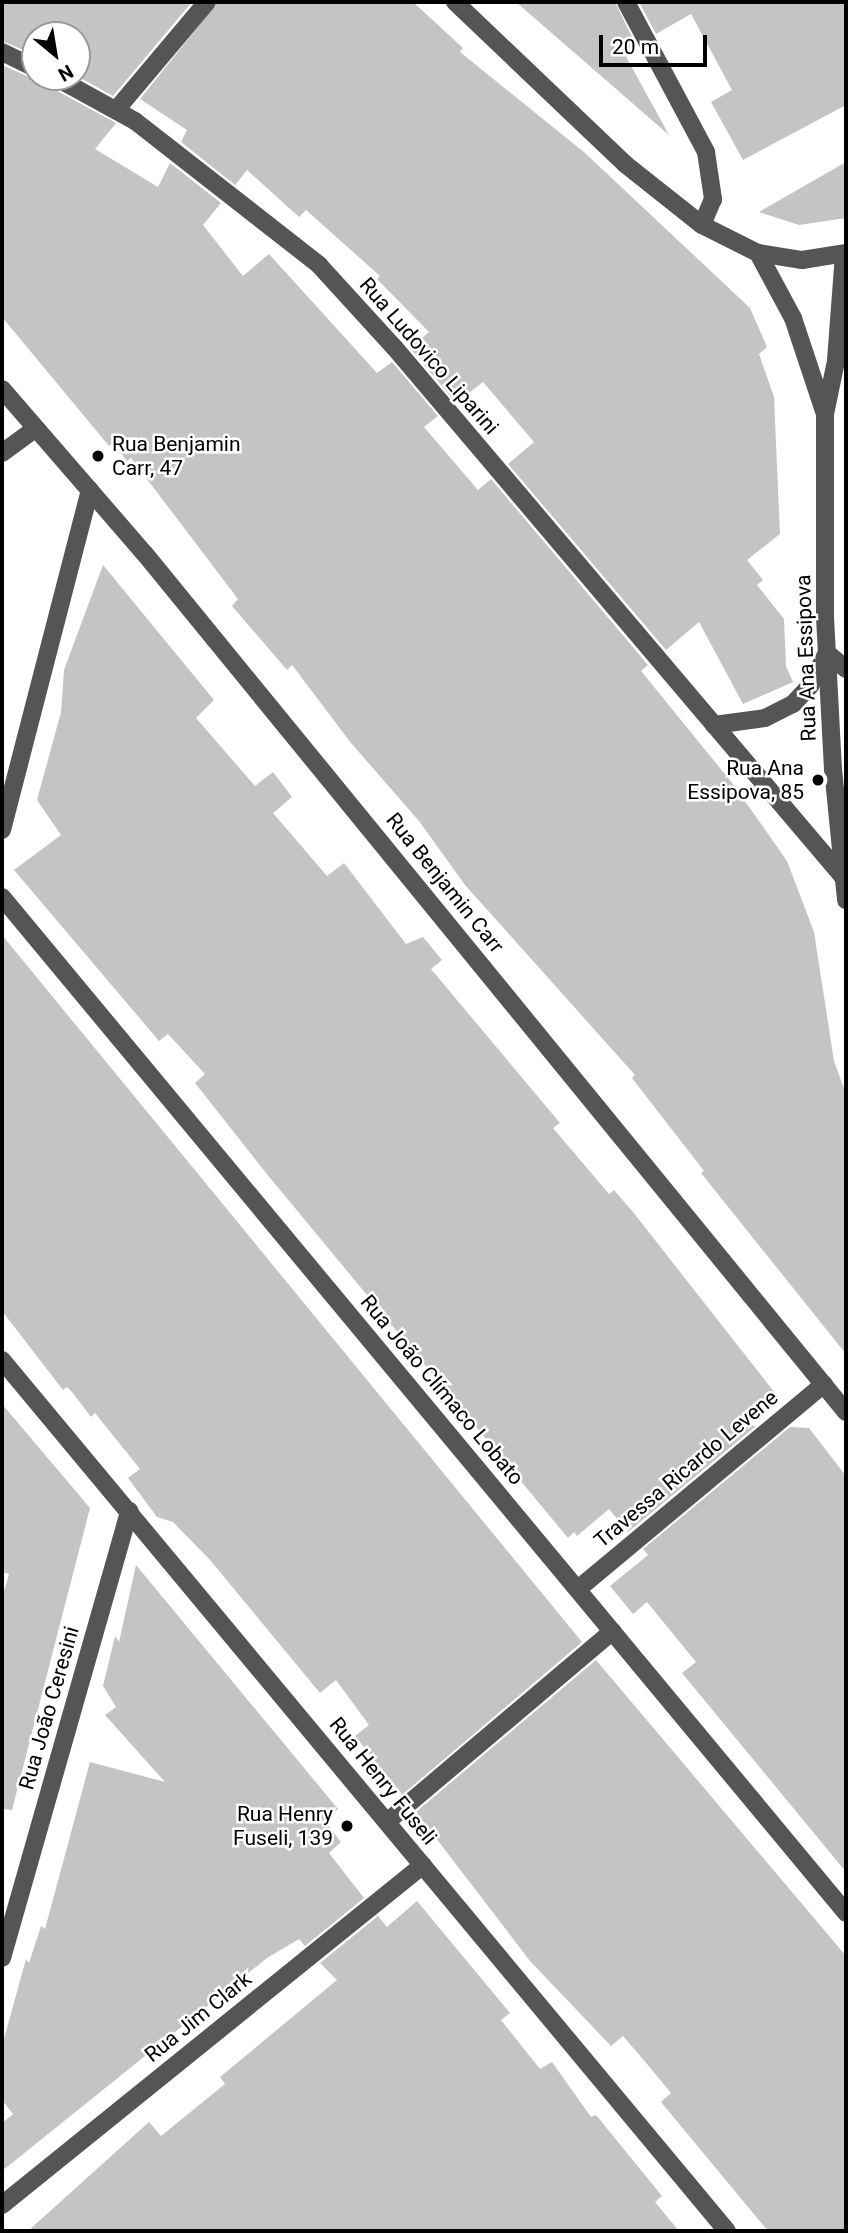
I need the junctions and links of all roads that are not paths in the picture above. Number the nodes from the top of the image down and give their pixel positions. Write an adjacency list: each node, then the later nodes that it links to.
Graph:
1 (207, 2): 7 (street)
2 (455, 2): 8 (street)
3 (626, 2): 8 (street)
4 (2, 52): 5 (street)
5 (21, 61)
6 (81, 91): 7 (street, Rua Ludovico Liparini)
7 (116, 110): 18 (street, Rua Ludovico Liparini)
8 (702, 225): 9 (street)
9 (758, 253): 10 (street); 12 (street, Rua Ana Essipova)
10 (845, 254): 12 (street, Rua Ana Essipova)
11 (2, 389): 13 (street, Rua Benjamin Carr)
12 (825, 414): 16 (street, Rua Ana Essipova)
13 (36, 428): 14 (street); 15 (street, Rua Benjamin Carr)
14 (2, 453)
15 (90, 490): 19 (street); 24 (street, Rua Benjamin Carr)
16 (828, 653): 17 (street); 18 (street); 20 (street, Rua Ana Essipova)
17 (846, 669)
18 (714, 725): 20 (street, Rua Ludovico Liparini)
19 (2, 830)
20 (844, 878): 22 (street, Rua Ana Essipova)
21 (2, 897): 27 (street, Rua João Clímaco Lobato)
22 (846, 900)
23 (2, 1360): 26 (street, Rua Henry Fuseli)
24 (824, 1384): 25 (street, Rua Benjamin Carr); 27 (street, Travessa Ricardo Levene)
25 (846, 1412)
26 (129, 1511): 29 (street, Rua Henry Fuseli); 32 (street, Rua João Ceresini)
27 (578, 1589): 28 (street, Rua João Clímaco Lobato)
28 (613, 1631): 29 (street); 31 (street, Rua João Clímaco Lobato)
29 (388, 1821): 30 (street, Rua Henry Fuseli)
30 (423, 1865): 33 (street, Rua Jim Clark); 34 (street, Rua Henry Fuseli)
31 (846, 1913)
32 (2, 1958)
33 (2, 2205)
34 (727, 2231)

